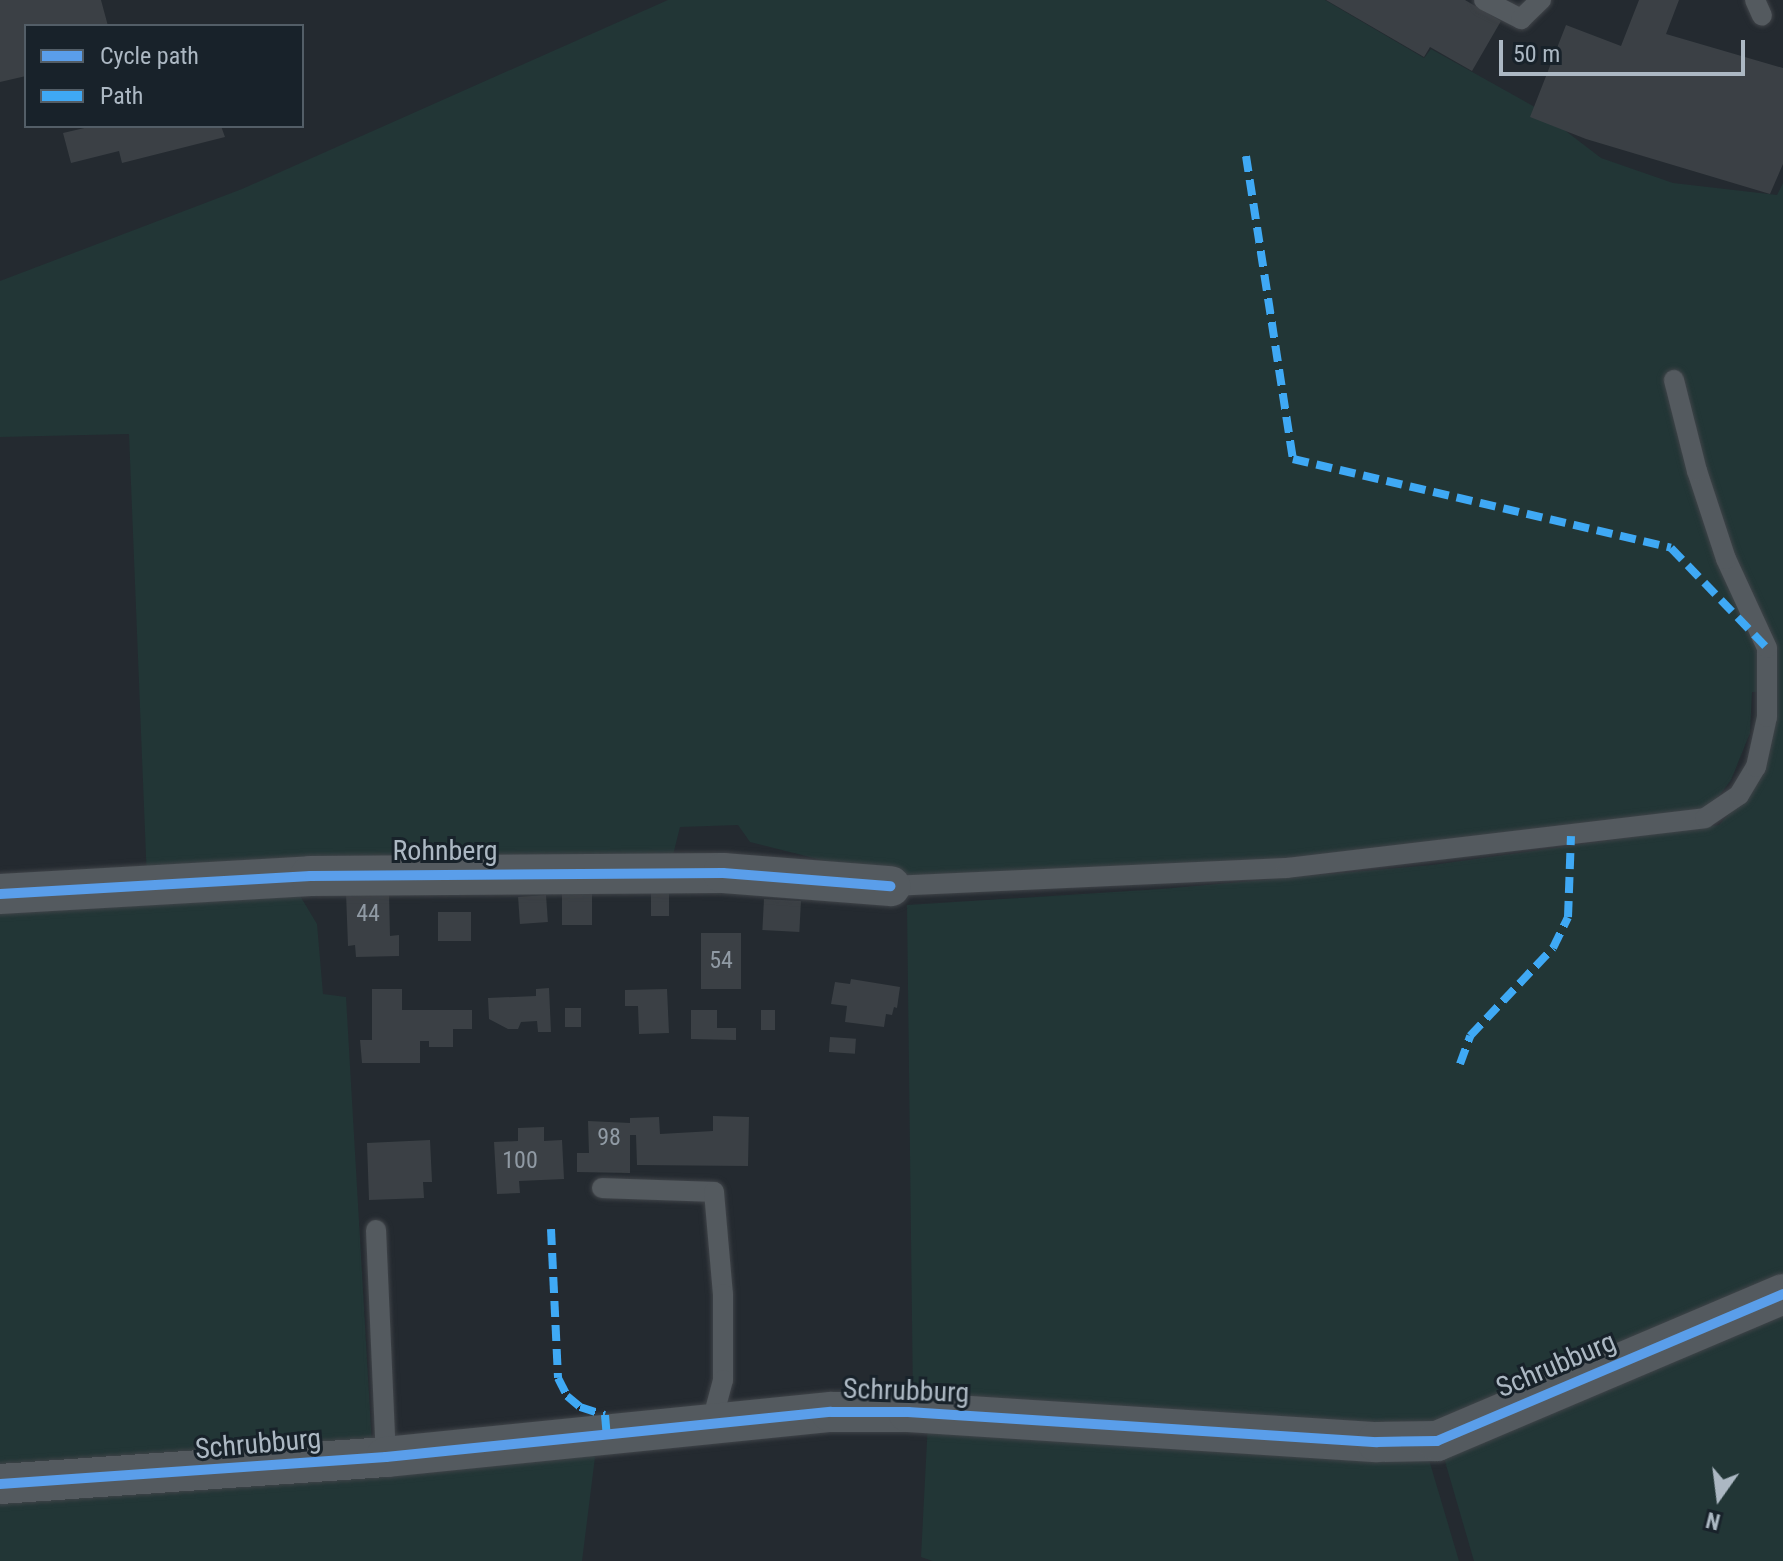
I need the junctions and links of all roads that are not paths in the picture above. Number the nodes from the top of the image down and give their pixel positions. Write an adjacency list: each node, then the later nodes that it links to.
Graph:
1 (1484, 0): 2 (lane)
2 (1541, 0)
3 (1674, 380): 4 (lane)
4 (890, 886): 5 (street, Rohnberg)
5 (0, 894)
6 (602, 1188): 9 (lane)
7 (376, 1230): 10 (lane)
8 (1783, 1294): 9 (street, Schrubburg)
9 (711, 1425): 10 (street, Schrubburg)
10 (386, 1457): 11 (street, Schrubburg)
11 (0, 1484)

